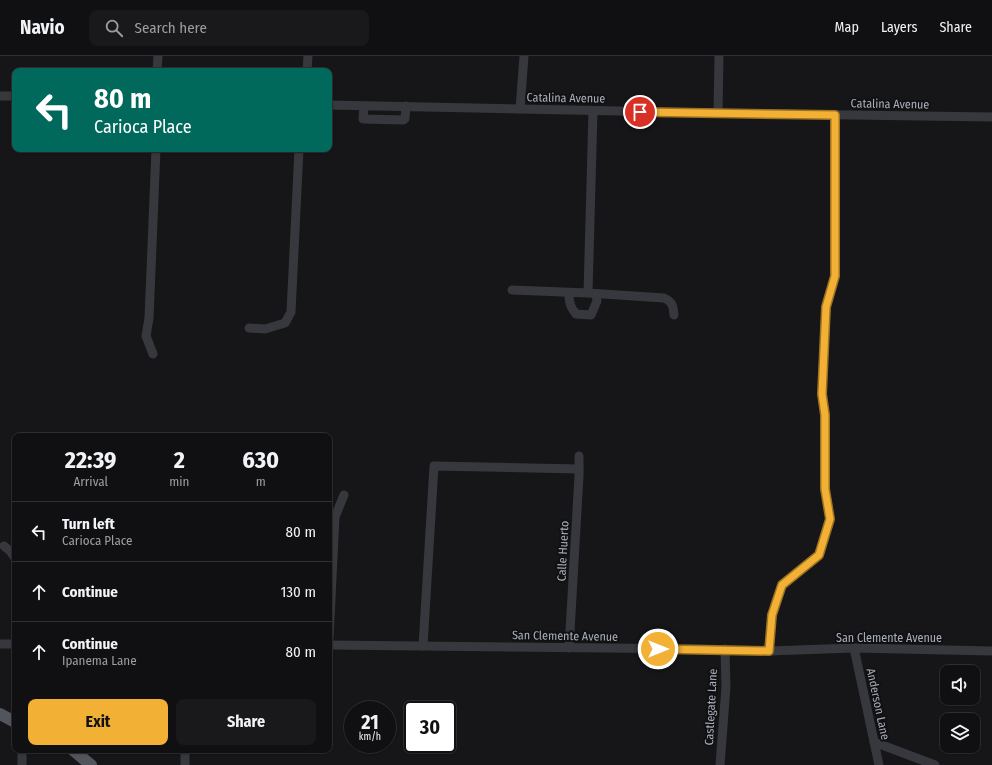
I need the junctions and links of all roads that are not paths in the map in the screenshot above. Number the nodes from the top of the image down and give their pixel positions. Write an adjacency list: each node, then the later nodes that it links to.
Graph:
1 (158, 56): 5 (street)
2 (308, 56): 6 (street)
3 (524, 56): 12 (street)
4 (719, 56): 15 (street)
5 (157, 68)
6 (307, 68)
7 (0, 96): 8 (street)
8 (12, 96)
9 (332, 105): 10 (street, Catalina Avenue)
10 (364, 106): 11 (street, Catalina Avenue); 11 (street)
11 (406, 106): 12 (street, Catalina Avenue)
12 (520, 109): 14 (street, Catalina Avenue)
13 (992, 109): 17 (street)
14 (593, 111): 15 (street, Catalina Avenue); 23 (street)
15 (718, 114): 16 (street, Catalina Avenue)
16 (835, 115): 17 (street, Catalina Avenue); 40 (street)
17 (985, 118): 18 (street, Catalina Avenue)
18 (992, 125)
19 (156, 152): 26 (street)
20 (299, 152): 25 (street)
21 (512, 290): 22 (street)
22 (569, 292): 23 (street); 23 (street)
23 (592, 294): 24 (street)
24 (674, 315)
25 (249, 328)
26 (152, 354)
27 (579, 456): 28 (street, Calle Huerto)
28 (579, 469): 36 (street); 37 (street, Calle Huerto)
29 (344, 495): 32 (street)
30 (4, 546): 31 (street)
31 (12, 553)
32 (332, 578)
33 (0, 644): 34 (street)
34 (12, 644)
35 (332, 645): 36 (street, San Clemente Avenue)
36 (423, 646): 37 (street, San Clemente Avenue)
37 (570, 648): 39 (street, San Clemente Avenue)
38 (854, 648): 40 (street, San Clemente Avenue); 41 (street, San Clemente Avenue); 44 (street, Anderson Lane)
39 (725, 649): 40 (street, San Clemente Avenue); 51 (street, Castlegate Lane)
40 (769, 651)
41 (992, 651)
42 (0, 714): 43 (main road)
43 (12, 720)
44 (874, 742): 52 (street, Anderson Lane); 53 (street)
45 (22, 753): 48 (street)
46 (77, 753): 49 (main road)
47 (185, 753): 50 (street)
48 (22, 765)
49 (91, 765)
50 (185, 765)
51 (720, 765)
52 (878, 765)
53 (935, 765)

